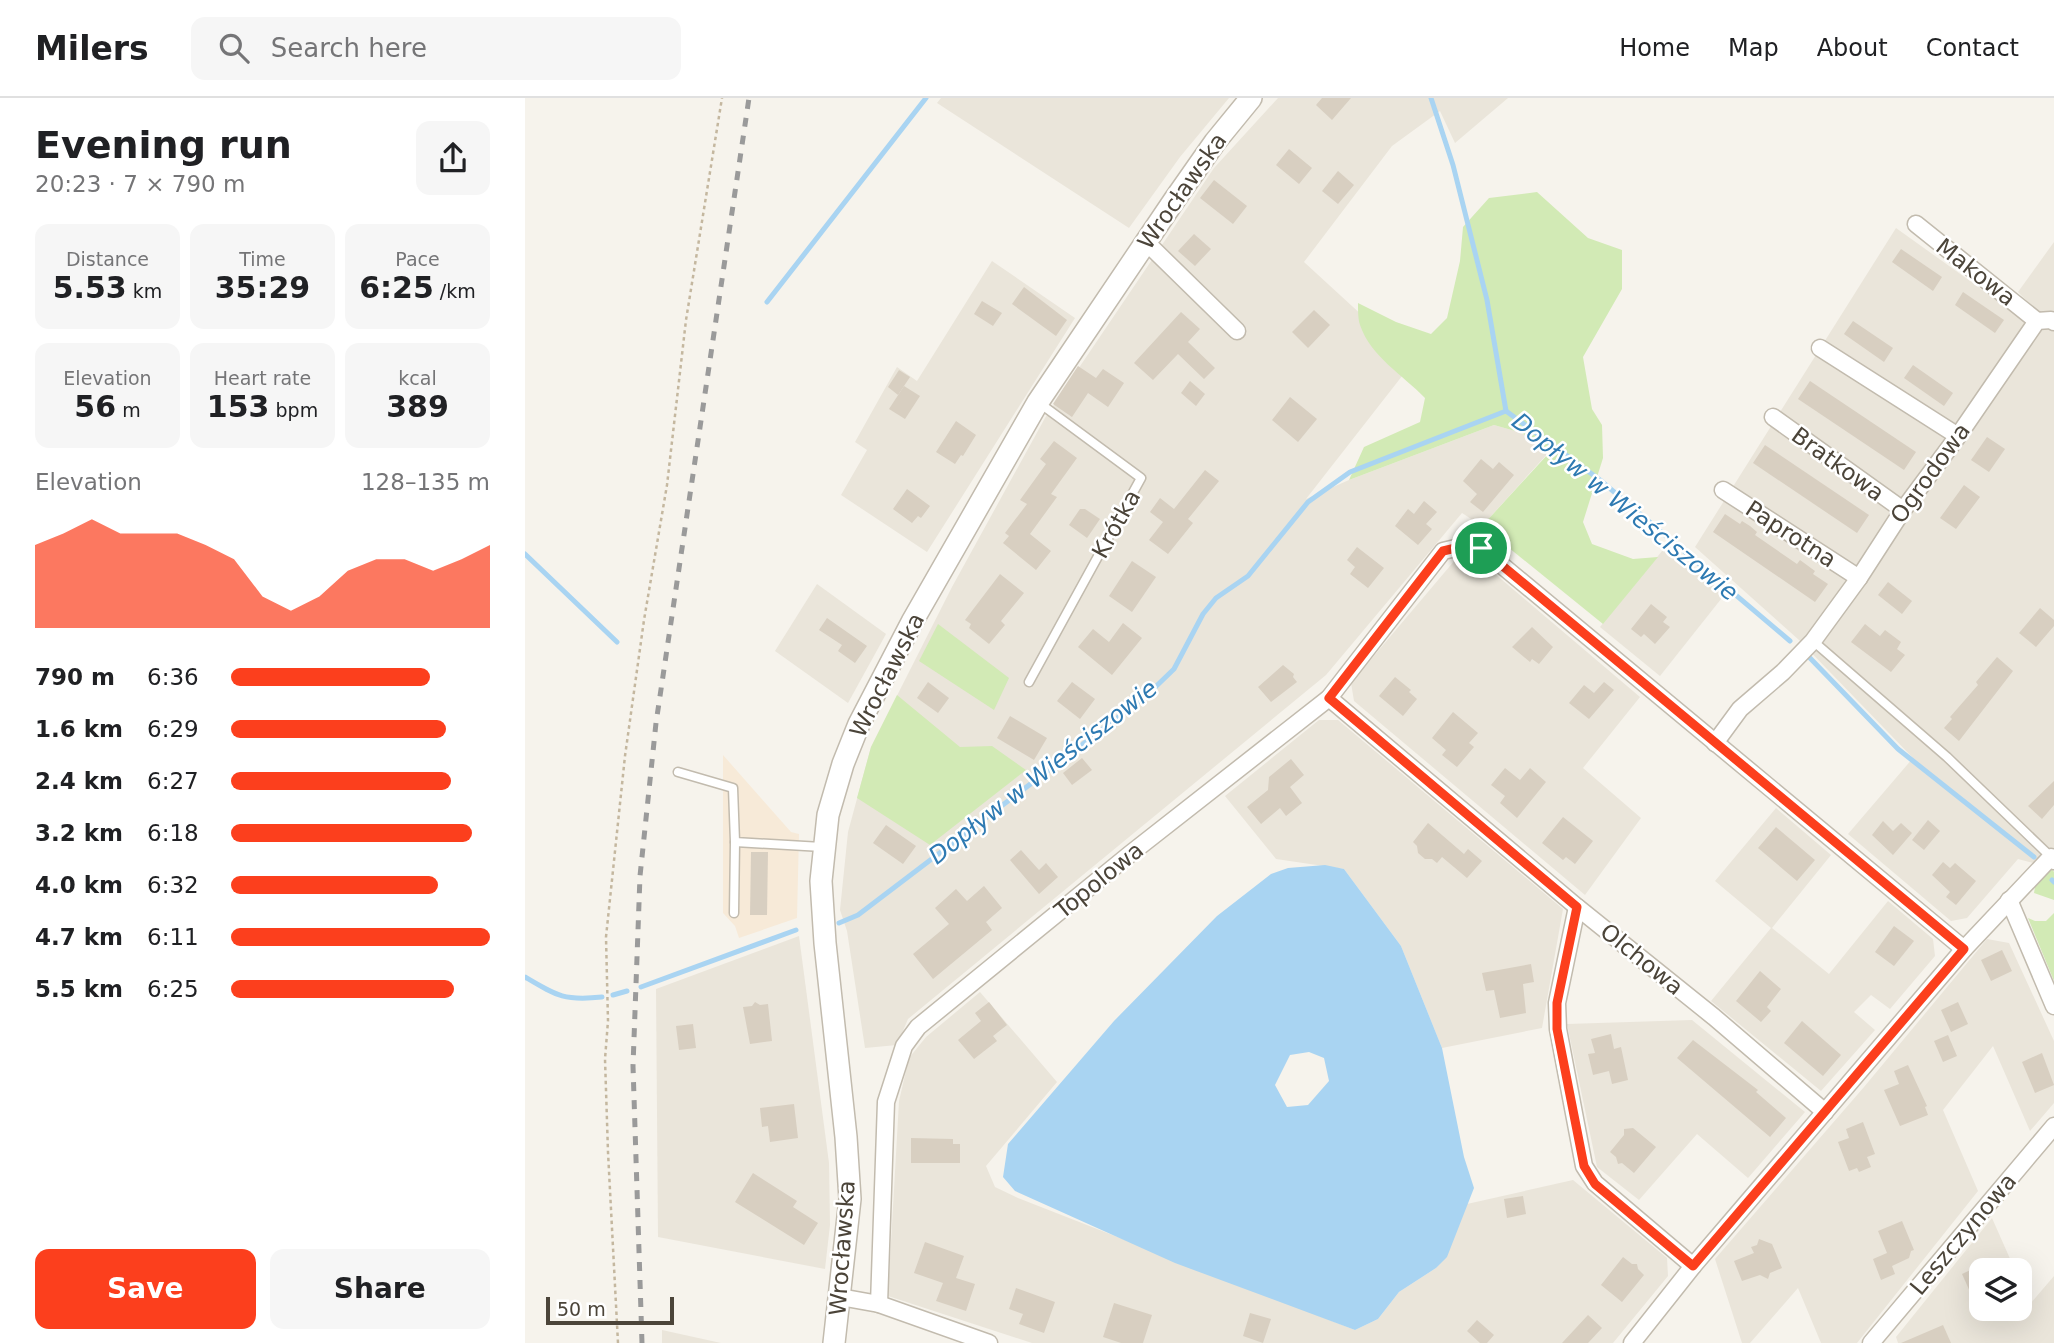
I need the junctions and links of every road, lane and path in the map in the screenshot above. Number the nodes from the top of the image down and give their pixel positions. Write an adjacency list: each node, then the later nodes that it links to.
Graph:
1 (722, 98): 34 (path)
2 (1251, 98): 4 (street, Wrocławska)
3 (1916, 224): 5 (street, Makowa)
4 (1146, 242): 7 (street); 9 (street, Wrocławska)
5 (2037, 321): 6 (street); 11 (street, Ogrodowa)
6 (2054, 323)
7 (1237, 331)
8 (1820, 348): 11 (street)
9 (1038, 402): 16 (lane, Krótka); 21 (street, Wrocławska)
10 (1773, 417): 13 (street, Bratkowa)
11 (1958, 436): 13 (street, Ogrodowa)
12 (1723, 490): 14 (street, Paprotna)
13 (1903, 510): 14 (street, Ogrodowa)
14 (1859, 578): 15 (street, Ogrodowa)
15 (1814, 641): 18 (street, Ogrodowa); 22 (lane)
16 (1030, 682)
17 (1329, 698): 18 (street, Topolowa); 24 (street, Olchowa); 32 (street, Topolowa)
18 (1715, 743): 26 (street)
19 (678, 772): 20 (lane)
20 (735, 842): 21 (lane); 25 (lane)
21 (825, 848): 31 (street, Wrocławska)
22 (2053, 857): 23 (street)
23 (2009, 900): 26 (street); 27 (street)
24 (1577, 907): 28 (street, Olchowa); 30 (street)
25 (734, 913)
26 (1964, 949): 28 (street)
27 (2054, 1006)
28 (1825, 1112): 30 (street)
29 (2054, 1126): 38 (street, Leszczynowa)
30 (1693, 1266): 37 (street)
31 (840, 1297): 32 (street); 35 (street, Wrocławska)
32 (879, 1304): 33 (street)
33 (960, 1338): 36 (street)
34 (618, 1343)
35 (834, 1343)
36 (989, 1343)
37 (1632, 1343)
38 (1871, 1343)

